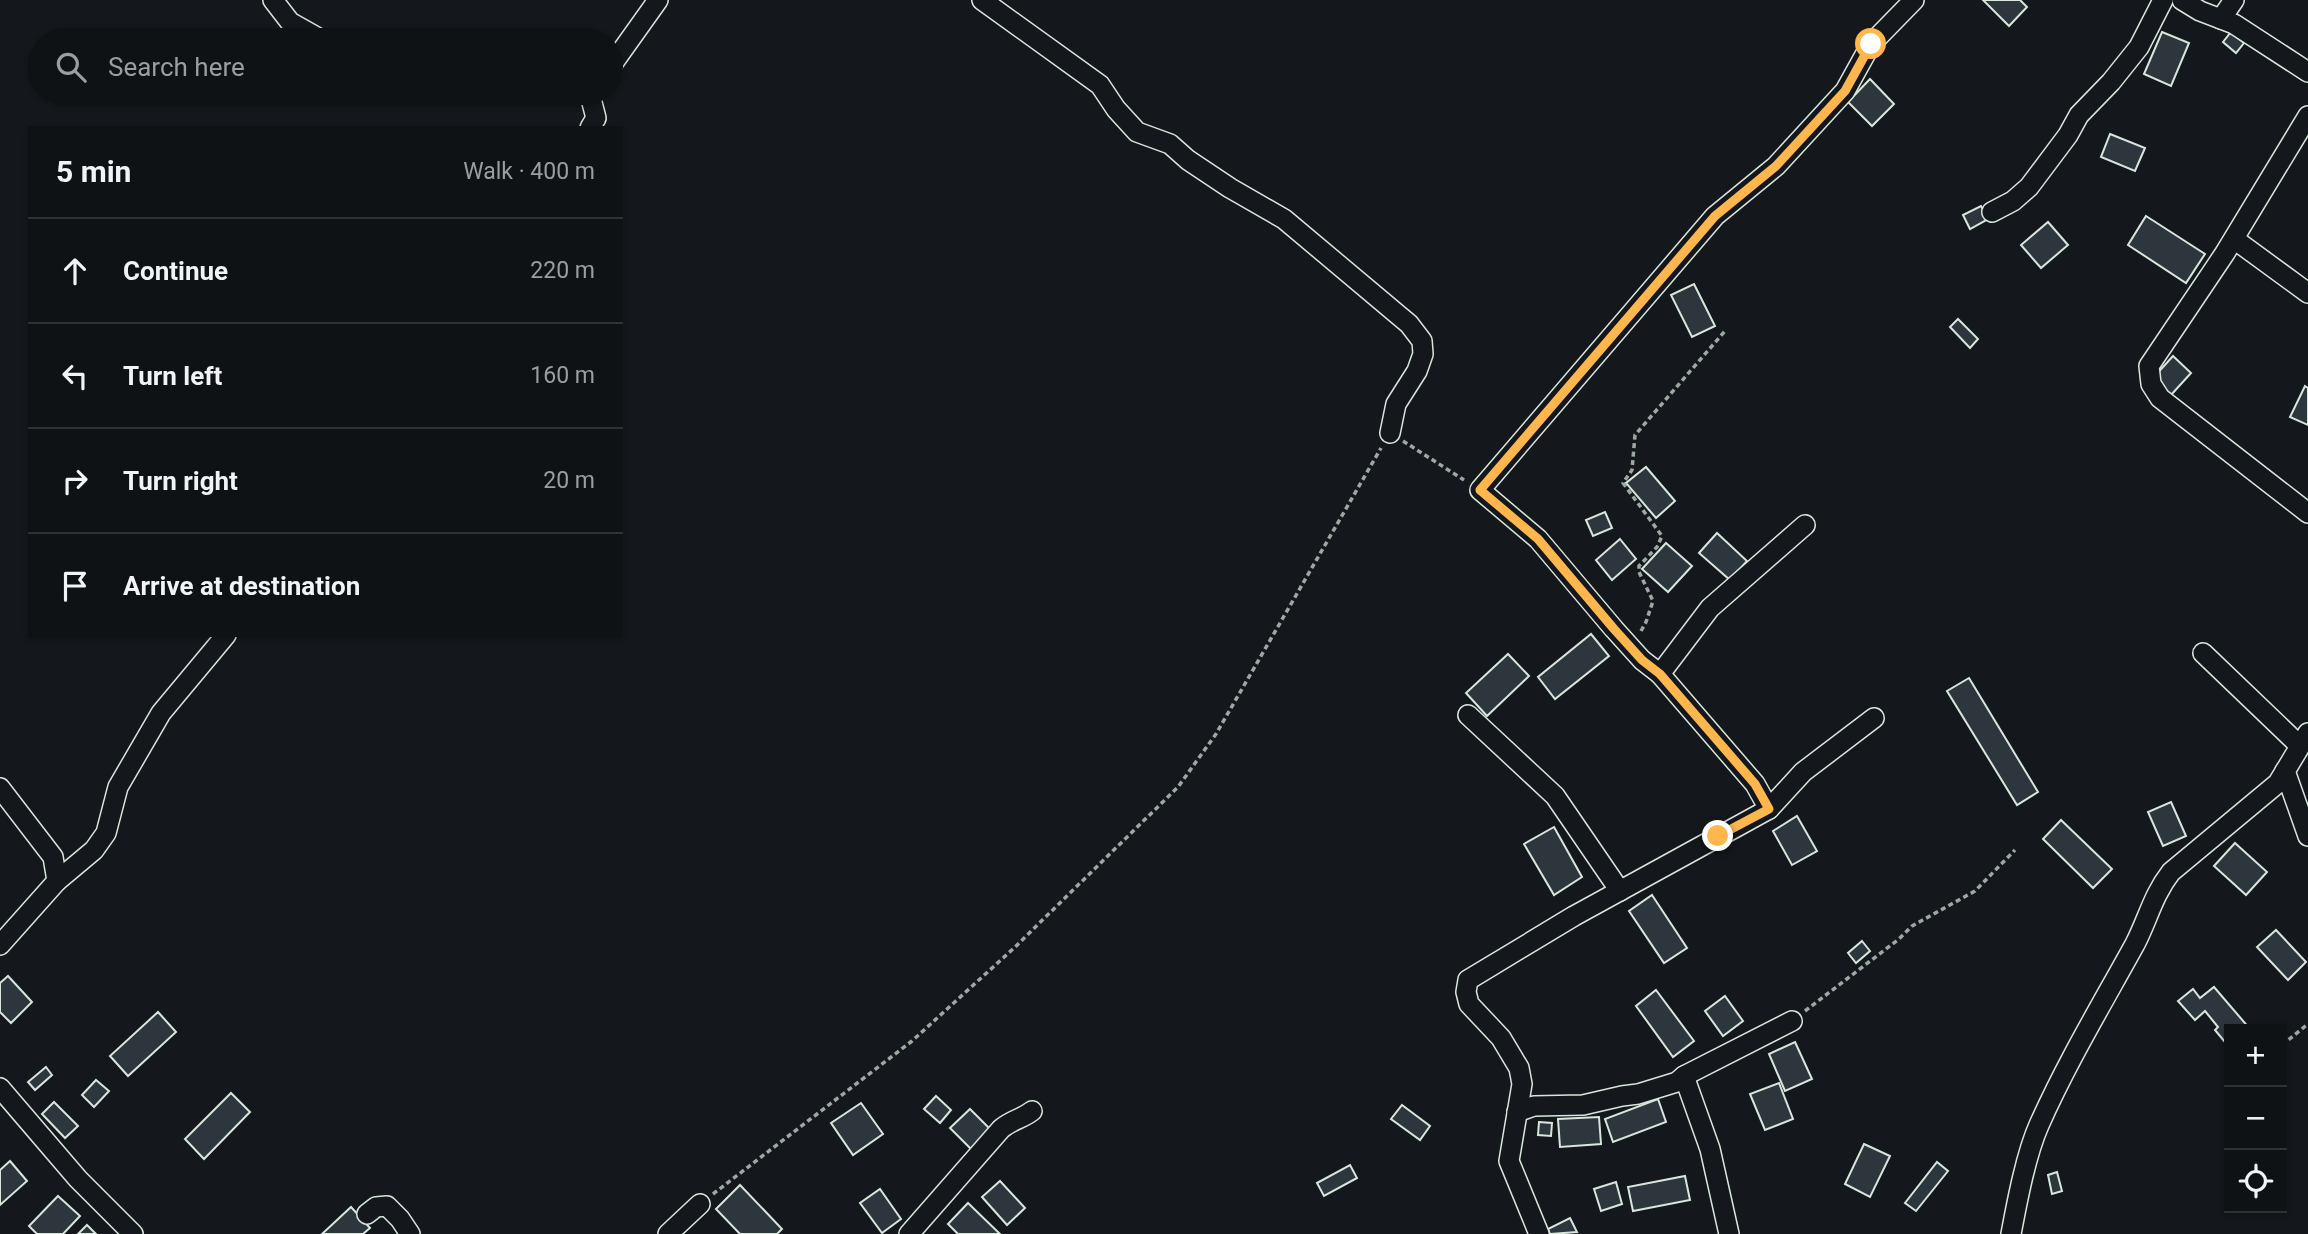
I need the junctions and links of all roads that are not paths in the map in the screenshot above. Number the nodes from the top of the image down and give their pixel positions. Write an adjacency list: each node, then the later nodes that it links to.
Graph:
1 (273, 0): 9 (street)
2 (659, 0): 10 (street)
3 (982, 0): 18 (street)
4 (1914, 0): 23 (street)
5 (2163, 0): 15 (street)
6 (2182, 0): 8 (street)
7 (2234, 0): 8 (street)
8 (2221, 19): 11 (street)
9 (300, 28)
10 (623, 50)
11 (2308, 72)
12 (592, 105): 14 (street)
13 (2308, 116): 16 (street)
14 (591, 126)
15 (1992, 212)
16 (2234, 239): 17 (street); 19 (street)
17 (2308, 293)
18 (1390, 433)
19 (2308, 513)
20 (1805, 525): 23 (street)
21 (224, 637): 31 (street)
22 (2203, 653): 26 (street)
23 (1660, 674): 29 (street)
24 (1468, 715): 32 (street)
25 (1874, 718): 29 (street)
26 (2303, 739): 27 (street)
27 (2285, 771): 30 (street); 47 (street)
28 (0, 788): 31 (street)
29 (1769, 809): 32 (street)
30 (2308, 836)
31 (57, 881): 33 (street)
32 (1620, 891): 38 (street)
33 (0, 945)
34 (1792, 1021): 35 (street)
35 (1684, 1076): 38 (street); 46 (street)
36 (0, 1088): 41 (street)
37 (1032, 1111): 44 (street)
38 (1517, 1112): 45 (street)
39 (701, 1204): 43 (street)
40 (367, 1214): 42 (street)
41 (133, 1234)
42 (410, 1234)
43 (668, 1234)
44 (909, 1234)
45 (1539, 1234)
46 (1729, 1234)
47 (2011, 1234)

